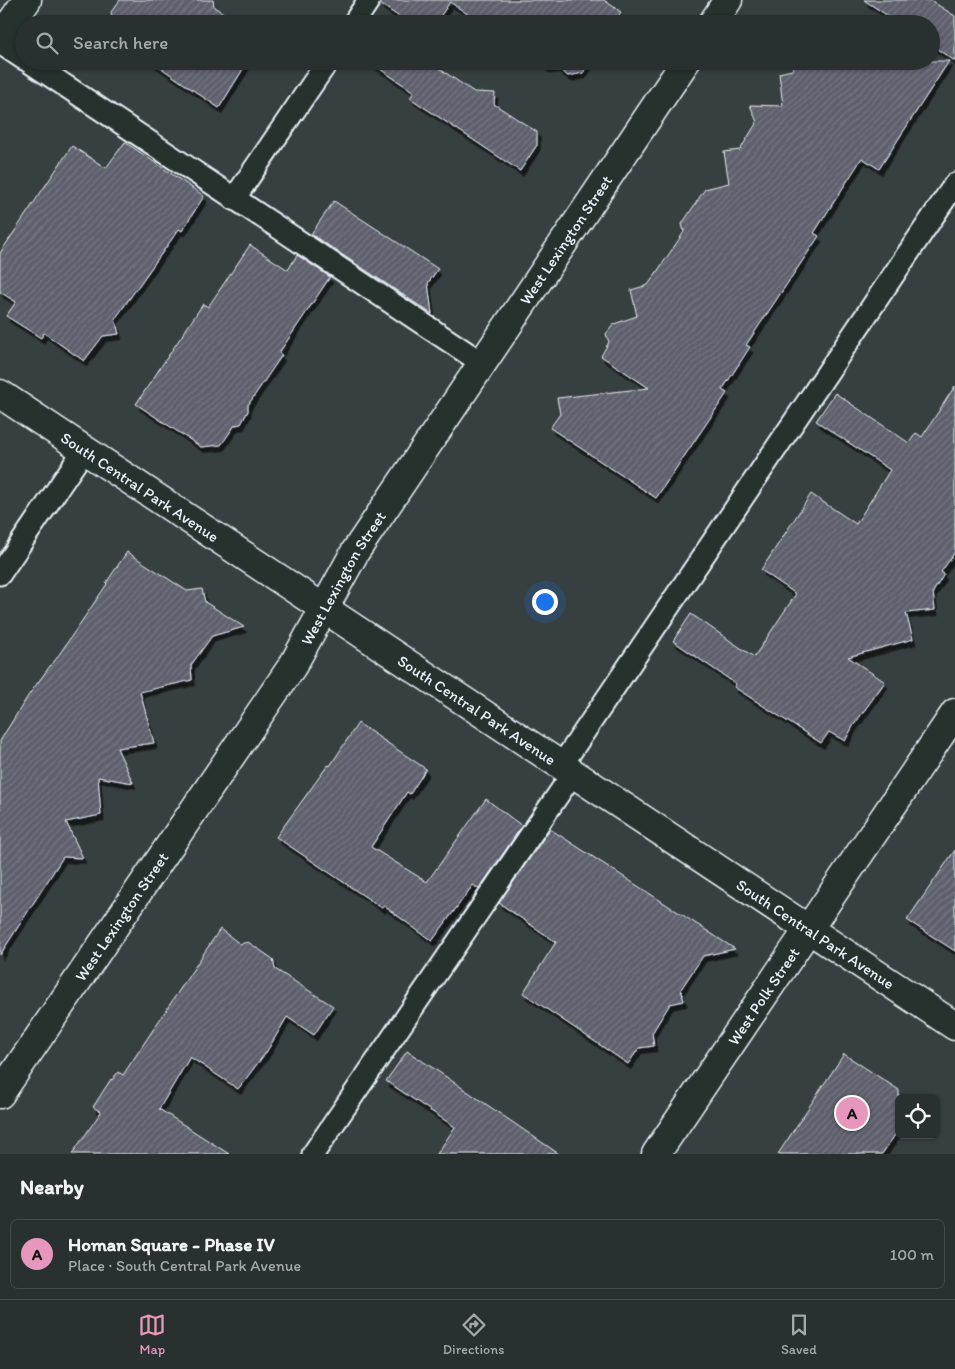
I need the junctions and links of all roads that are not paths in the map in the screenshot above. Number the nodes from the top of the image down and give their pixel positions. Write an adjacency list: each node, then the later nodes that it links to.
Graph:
1 (27, 0): 4 (street)
2 (369, 0): 5 (lane)
3 (728, 0): 6 (street)
4 (17, 15)
5 (359, 15)
6 (718, 15)
7 (15, 18): 8 (street)
8 (0, 41): 9 (lane)
9 (15, 52)
10 (41, 70): 14 (lane)
11 (322, 70): 14 (lane)
12 (680, 70): 15 (street, West Lexington Street)
13 (955, 184): 21 (lane)
14 (234, 199): 15 (lane)
15 (482, 364): 19 (street, West Lexington Street)
16 (0, 394): 17 (street, South Central Park Avenue)
17 (84, 450): 18 (lane); 19 (street, South Central Park Avenue)
18 (0, 574)
19 (324, 609): 21 (street, South Central Park Avenue); 24 (street, West Lexington Street)
20 (955, 713): 22 (street, West Polk Street)
21 (567, 770): 22 (street, South Central Park Avenue); 25 (lane)
22 (808, 929): 23 (street, South Central Park Avenue); 26 (street, West Polk Street)
23 (955, 1026)
24 (0, 1094)
25 (313, 1154)
26 (656, 1154)

